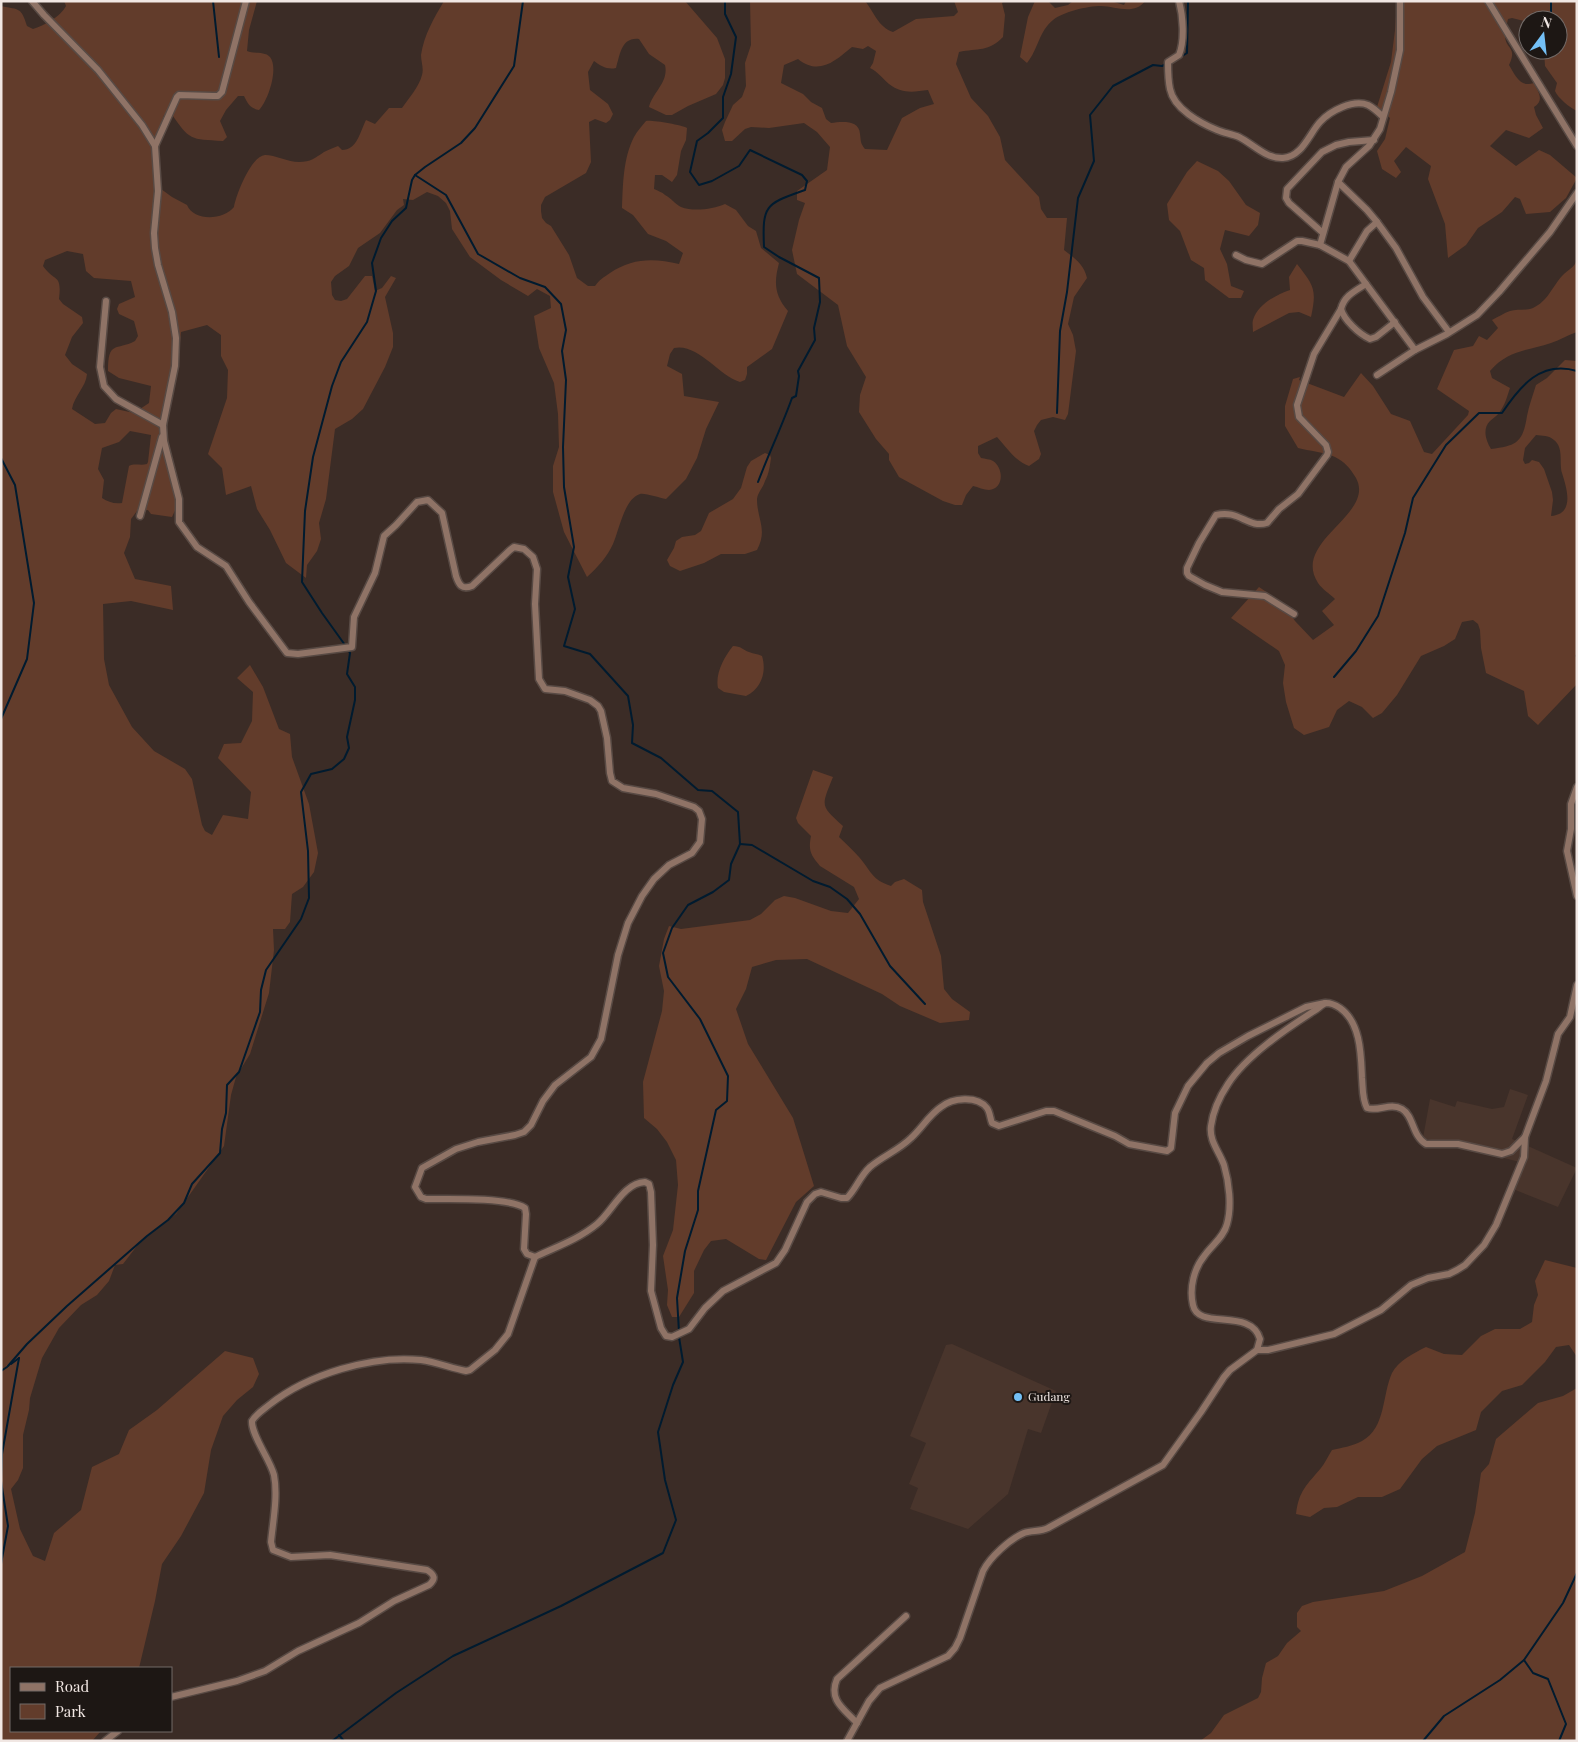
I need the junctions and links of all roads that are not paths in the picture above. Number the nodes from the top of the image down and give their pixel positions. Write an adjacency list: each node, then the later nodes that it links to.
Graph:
1 (32, 1): 8 (street)
2 (246, 1): 8 (street)
3 (1179, 1): 6 (street)
4 (1400, 1): 6 (street)
5 (1488, 1): 9 (street)
6 (1383, 117): 7 (street)
7 (1374, 140): 10 (street); 13 (street)
8 (155, 146): 24 (street)
9 (1577, 146)
10 (1338, 182): 12 (street); 13 (street)
11 (1577, 193): 21 (street)
12 (1376, 222): 16 (street); 21 (street)
13 (1323, 232): 14 (street)
14 (1320, 246): 15 (street); 16 (street)
15 (1236, 255)
16 (1349, 262): 17 (street)
17 (1366, 284): 19 (street); 20 (street)
18 (106, 302): 24 (street)
19 (1341, 309): 20 (street); 27 (street)
20 (1395, 322): 22 (street)
21 (1450, 332): 22 (street)
22 (1415, 350): 23 (street)
23 (1377, 375)
24 (163, 425): 25 (street)
25 (163, 434): 26 (street); 33 (street)
26 (140, 516)
27 (1294, 614)
28 (1577, 787): 29 (street)
29 (1577, 896)
30 (1577, 984): 32 (street)
31 (1325, 1003): 32 (street); 33 (street); 34 (street)
32 (1525, 1137): 34 (street)
33 (536, 1257): 36 (street)
34 (1257, 1350): 37 (street)
35 (906, 1616): 37 (street)
36 (172, 1697)
37 (857, 1723): 40 (street)
38 (117, 1732): 39 (street)
39 (105, 1741)
40 (847, 1741)

